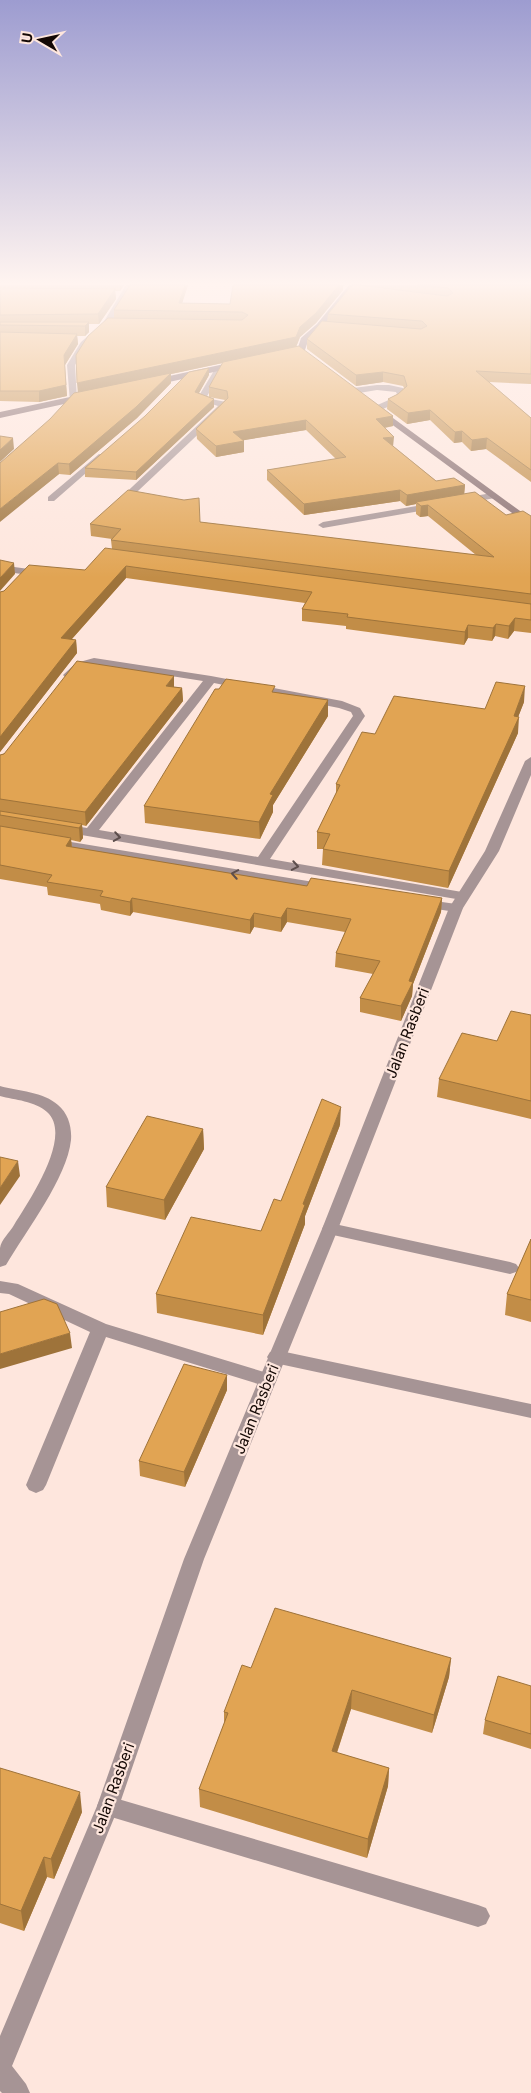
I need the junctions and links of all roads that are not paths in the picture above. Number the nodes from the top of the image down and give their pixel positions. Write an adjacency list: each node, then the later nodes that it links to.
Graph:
1 (70, 383): 9 (street)
2 (155, 383): 5 (main road)
3 (179, 383): 6 (street)
4 (210, 383): 15 (street)
5 (139, 386)
6 (173, 389)
7 (92, 396): 9 (main road)
8 (361, 397): 13 (main road)
9 (70, 400): 10 (street); 11 (main road)
10 (57, 414)
11 (0, 415)
12 (103, 454): 14 (street)
13 (492, 496): 16 (main road); 17 (street)
14 (51, 499)
15 (109, 512)
16 (531, 524)
17 (322, 525)
18 (0, 568): 19 (street)
19 (54, 575)
20 (212, 679): 21 (street); 24 (street); 26 (street)
21 (59, 688)
22 (531, 761): 29 (street, Jalan Rasberi)
23 (46, 825): 24 (street)
24 (91, 832): 26 (street, one-way to 26)
25 (38, 840): 27 (street, one-way to 25)
26 (262, 860): 29 (street, one-way to 29)
27 (343, 891)
28 (409, 901): 29 (street)
29 (459, 902): 31 (street, Jalan Rasberi)
30 (0, 1091): 32 (street)
31 (330, 1229): 33 (street); 36 (street, Jalan Rasberi)
32 (0, 1261)
33 (510, 1268)
34 (0, 1287): 35 (street)
35 (100, 1329): 37 (street); 39 (street)
36 (276, 1357): 37 (street, Jalan Rasberi); 38 (street)
37 (268, 1380): 40 (street, Jalan Rasberi)
38 (531, 1410)
39 (36, 1485)
40 (108, 1806): 41 (street); 42 (street, Jalan Rasberi)
41 (478, 1916)
42 (0, 2066)
43 (0, 2070): 44 (street)
44 (16, 2093)

